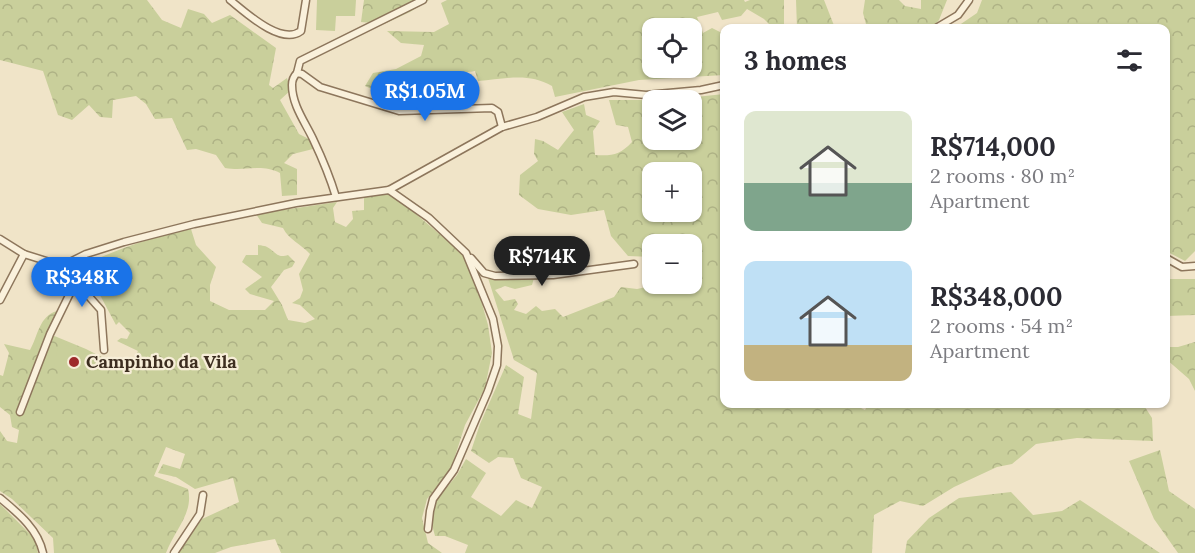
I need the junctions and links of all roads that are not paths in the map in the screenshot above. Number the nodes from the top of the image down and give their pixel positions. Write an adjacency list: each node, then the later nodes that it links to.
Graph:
1 (230, 0): 2 (street)
2 (306, 0)
3 (423, 0): 6 (street)
4 (969, 0): 5 (street)
5 (943, 24)
6 (297, 73): 8 (street); 10 (street)
7 (720, 86): 8 (street)
8 (502, 128): 9 (street)
9 (389, 190): 10 (street); 12 (street)
10 (336, 197): 16 (street)
11 (0, 239): 13 (street)
12 (466, 253): 15 (street); 24 (street)
13 (24, 254): 16 (street); 19 (street)
14 (1170, 260): 17 (street)
15 (634, 264)
16 (62, 266): 18 (street)
17 (1195, 266)
18 (75, 284): 20 (street); 21 (street)
19 (0, 300)
20 (104, 350)
21 (20, 412)
22 (203, 495): 26 (street)
23 (0, 498): 25 (street)
24 (428, 529)
25 (43, 553)
26 (174, 553)

